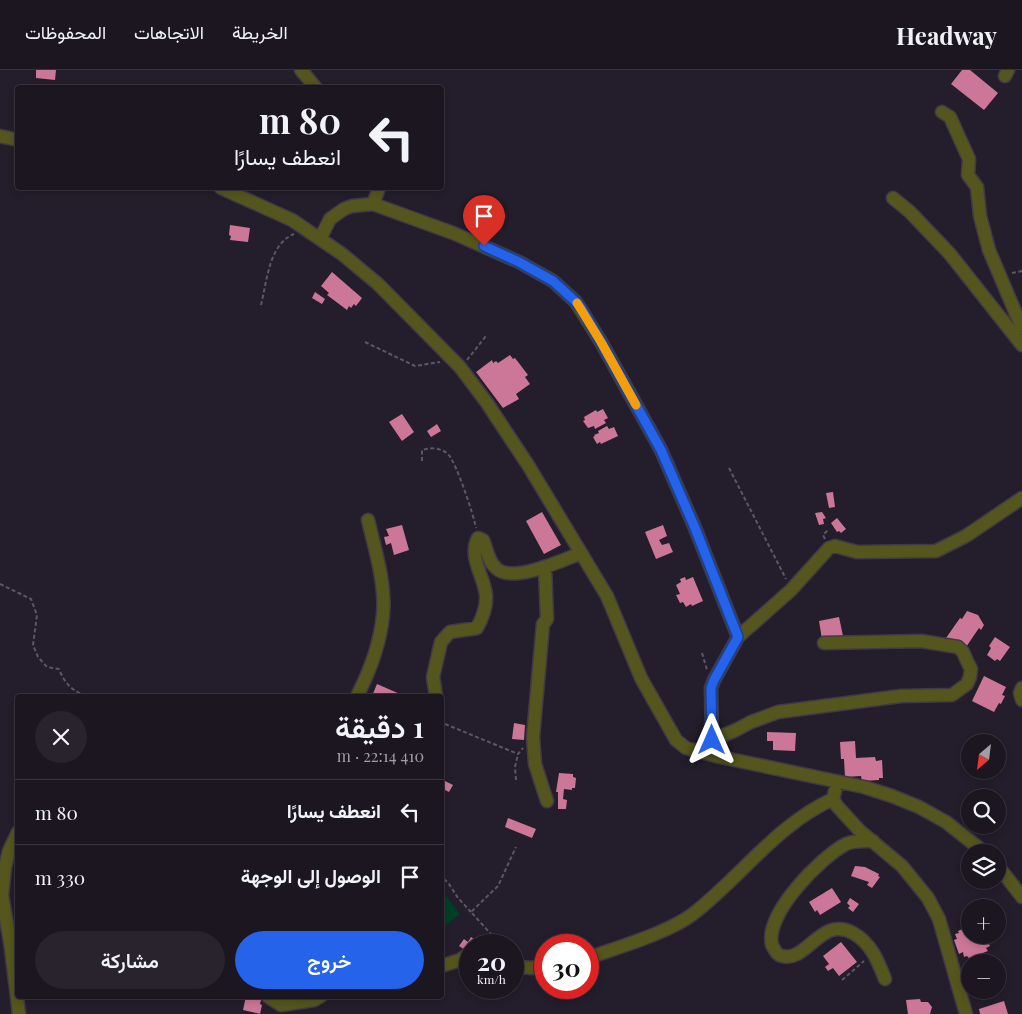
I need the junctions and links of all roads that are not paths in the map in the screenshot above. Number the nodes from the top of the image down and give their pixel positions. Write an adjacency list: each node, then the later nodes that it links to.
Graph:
1 (301, 70): 2 (street)
2 (314, 85)
3 (942, 112): 11 (street)
4 (0, 136): 5 (street)
5 (15, 139)
6 (226, 190): 10 (street)
7 (377, 190): 9 (street)
8 (893, 198): 12 (street)
9 (373, 204): 10 (street); 17 (street)
10 (320, 239): 15 (street)
11 (1022, 328)
12 (1020, 343)
13 (1022, 498): 17 (street)
14 (368, 520): 20 (street)
15 (582, 553): 16 (street); 24 (street)
16 (545, 567): 21 (street); 27 (street)
17 (738, 637): 23 (street)
18 (824, 643): 23 (street)
19 (1022, 688): 22 (street)
20 (358, 694)
21 (436, 694)
22 (1022, 700)
23 (712, 740): 24 (street)
24 (704, 752): 25 (street)
25 (837, 781): 26 (street); 30 (street)
26 (833, 799): 29 (street); 33 (street)
27 (546, 801)
28 (15, 838): 37 (street)
29 (872, 841): 36 (street); 42 (street)
30 (974, 844)
31 (1006, 876): 32 (street)
32 (1022, 897)
33 (599, 954)
34 (459, 960): 35 (street)
35 (444, 965)
36 (885, 979)
37 (15, 981)
38 (17, 999): 41 (street)
39 (272, 999): 40 (street)
40 (316, 999)
41 (19, 1014)
42 (966, 1014)

